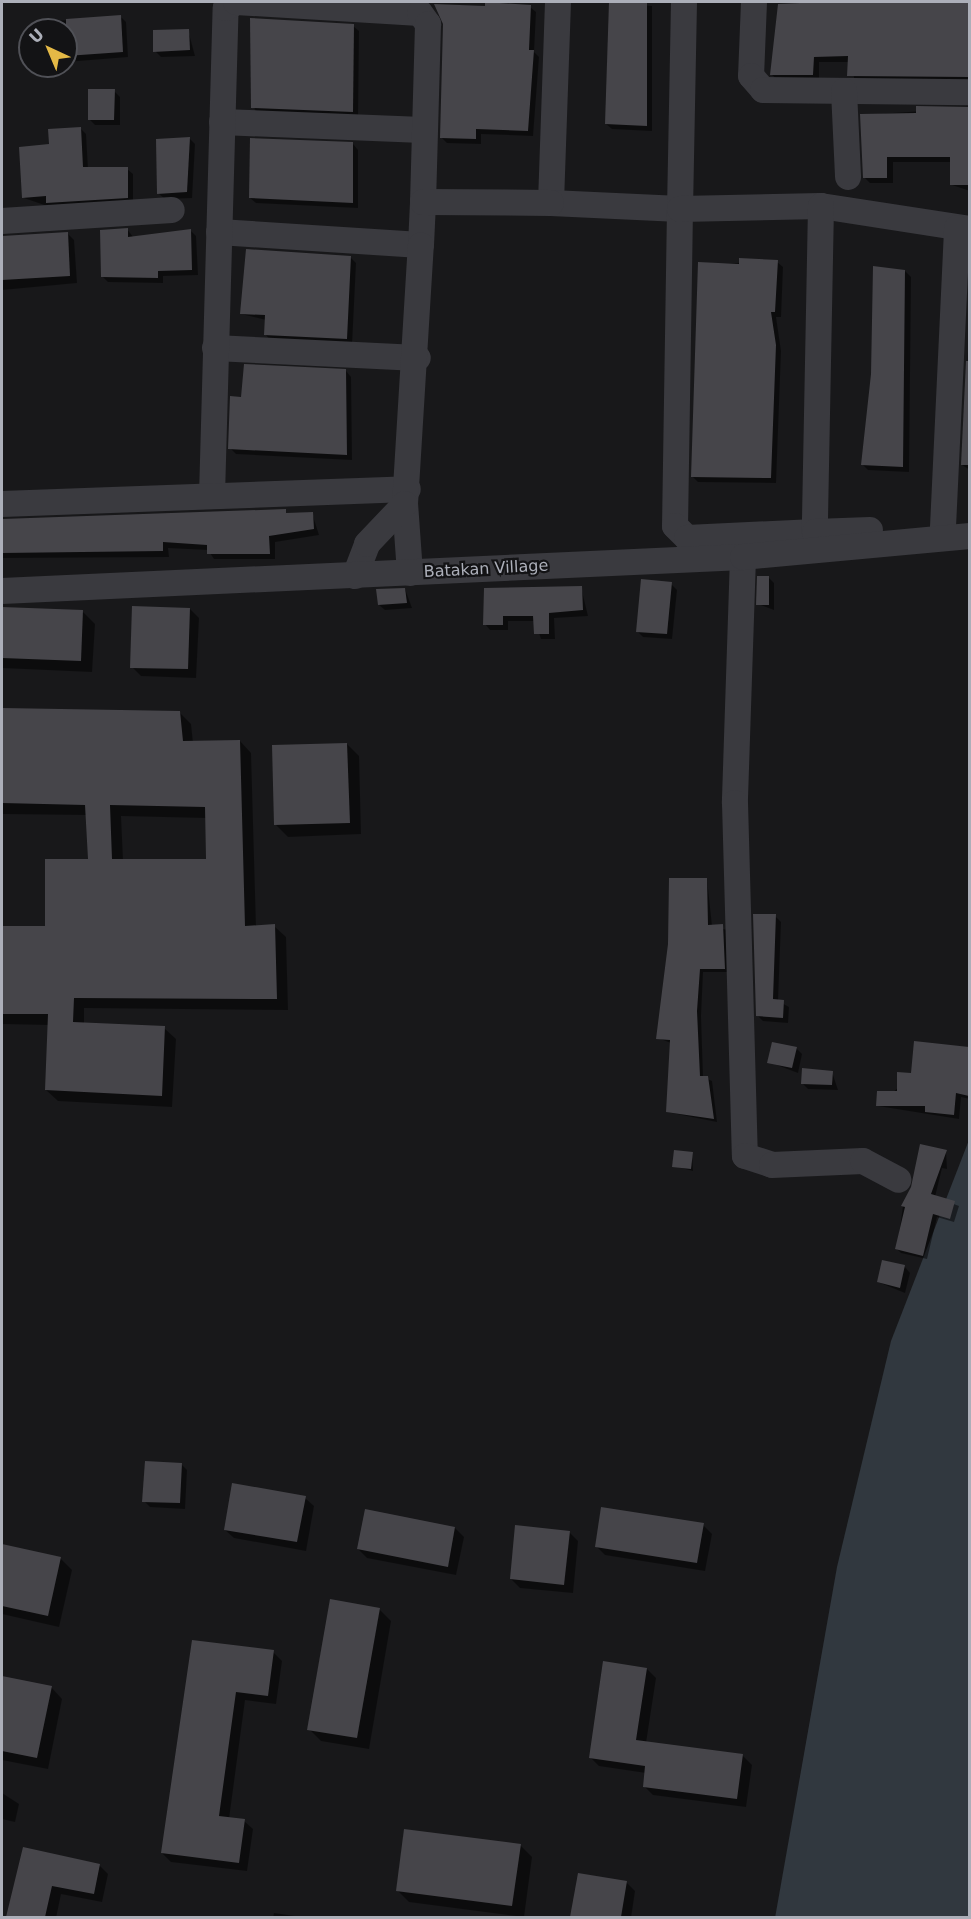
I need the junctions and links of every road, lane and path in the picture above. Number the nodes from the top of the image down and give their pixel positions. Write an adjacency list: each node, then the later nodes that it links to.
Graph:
1 (558, 2): 10 (street)
2 (684, 2): 12 (street)
3 (754, 2): 4 (street)
4 (844, 91): 5 (street); 8 (street)
5 (969, 92)
6 (222, 122): 7 (street); 7 (street); 16 (street)
7 (423, 130): 9 (street)
8 (848, 177)
9 (423, 202): 10 (street); 17 (street)
10 (551, 203): 12 (street)
11 (821, 206): 12 (street); 15 (street); 25 (street)
12 (680, 209): 25 (street)
13 (172, 210): 14 (street)
14 (2, 221)
15 (963, 228): 24 (street)
16 (219, 232): 17 (street); 18 (street)
17 (421, 244): 19 (street)
18 (215, 348): 19 (street); 20 (street)
19 (418, 358): 21 (street)
20 (212, 496): 21 (street); 22 (street)
21 (407, 497): 28 (street); 29 (street)
22 (2, 504)
23 (969, 526): 24 (street)
24 (943, 527): 25 (street)
25 (815, 532)
26 (969, 536): 27 (street, Batakan Village)
27 (743, 557): 28 (street, Batakan Village); 31 (street)
28 (410, 573): 29 (street, Batakan Village)
29 (355, 576): 30 (street, Batakan Village)
30 (2, 591)
31 (898, 1180)

